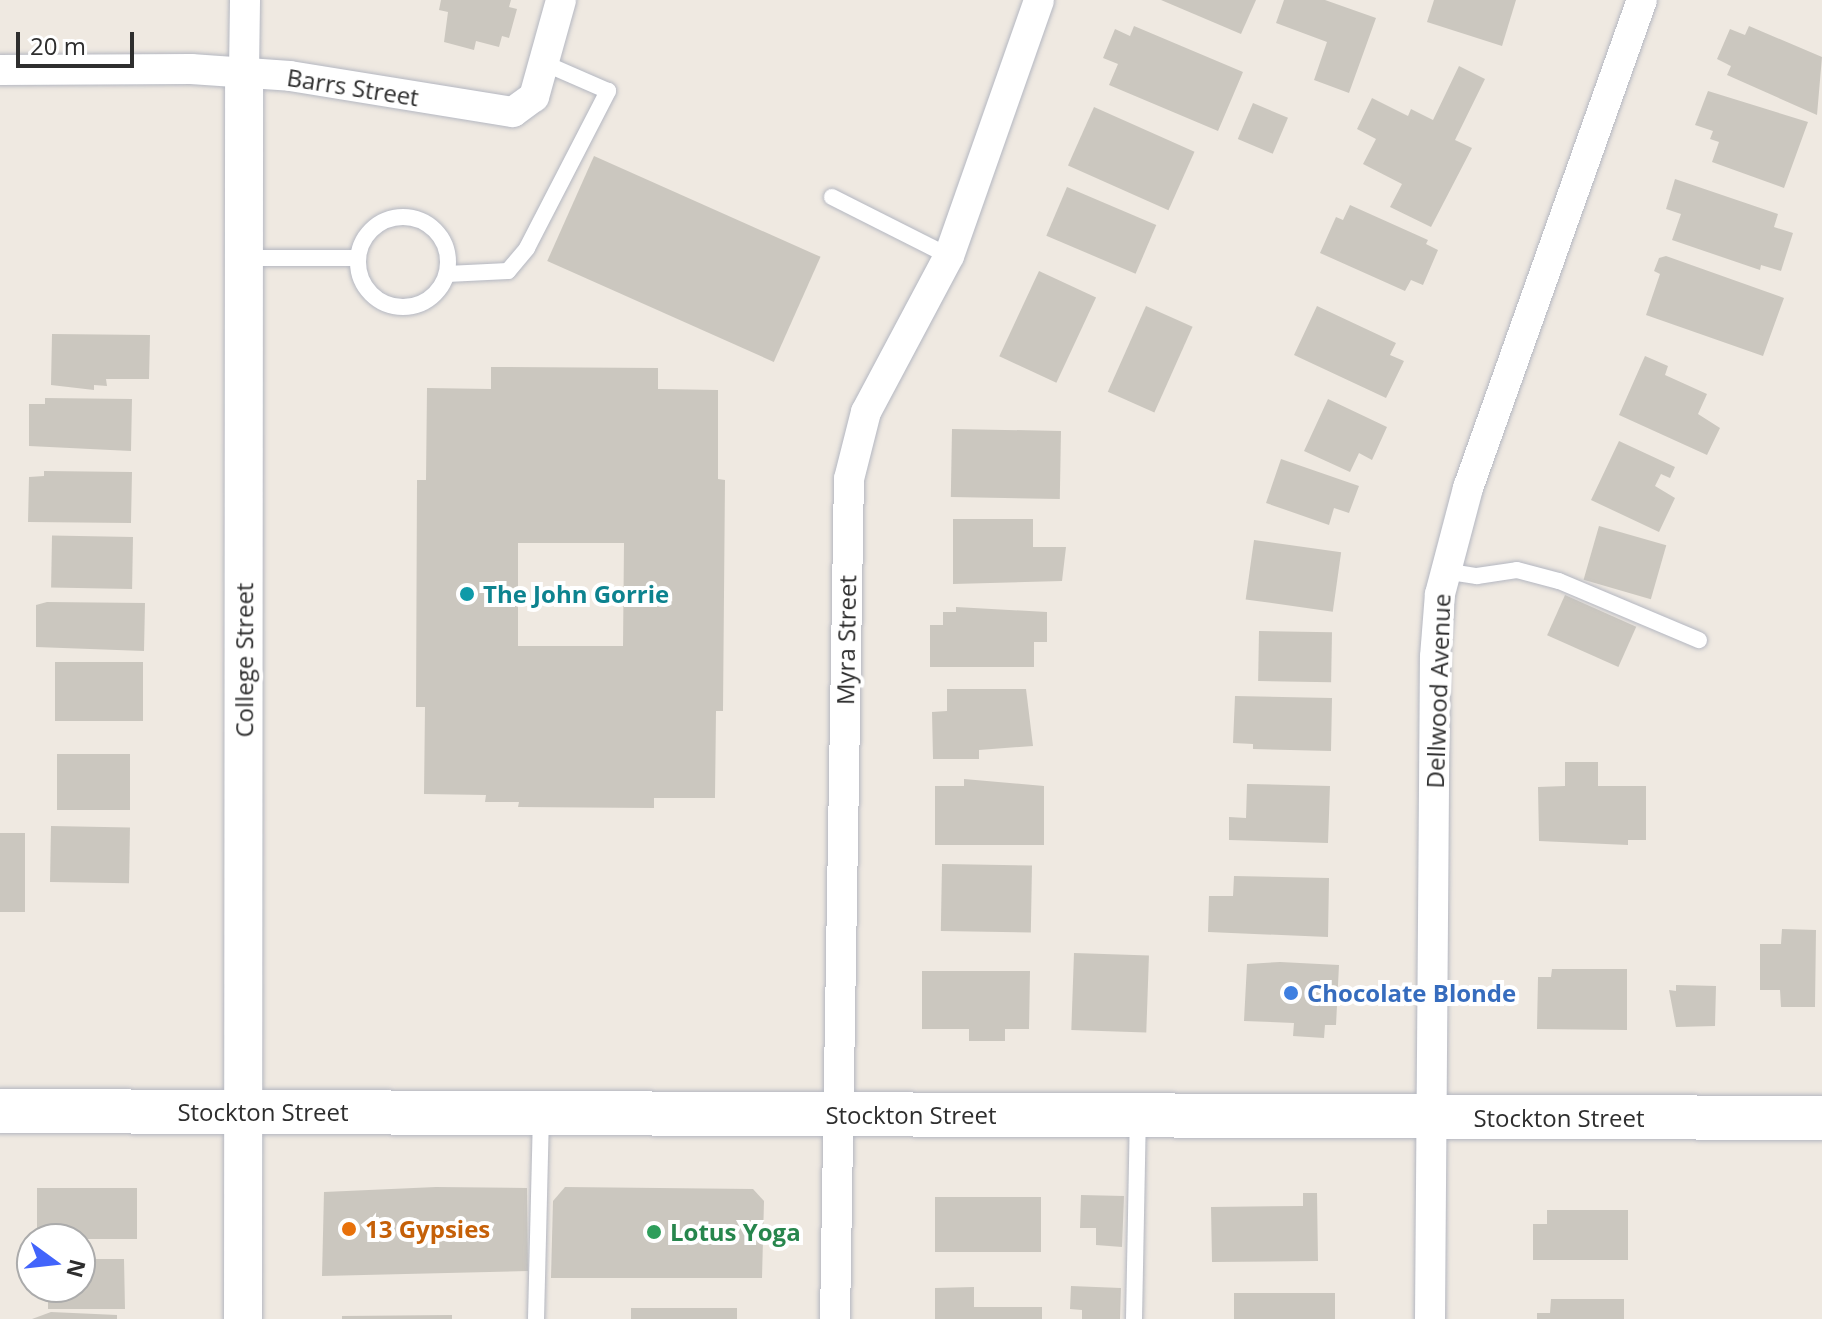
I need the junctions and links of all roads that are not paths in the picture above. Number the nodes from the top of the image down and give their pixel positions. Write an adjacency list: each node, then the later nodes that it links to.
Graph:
1 (245, 0): 7 (street, College Street)
2 (561, 0): 5 (street)
3 (1039, 0): 9 (street, Myra Street)
4 (1642, 0): 13 (street, Dellwood Avenue)
5 (544, 63): 7 (street, Barrs Street); 12 (lane)
6 (0, 70): 7 (street, Barrs Street)
7 (244, 73): 10 (street, College Street)
8 (832, 197): 9 (lane)
9 (949, 256): 18 (street, Myra Street)
10 (242, 258): 11 (lane); 16 (street, College Street)
11 (358, 258): 12 (lane); 12 (lane)
12 (447, 274)
13 (1444, 571): 14 (lane); 20 (street, Dellwood Avenue)
14 (1699, 640)
15 (0, 1111): 16 (main road, Stockton Street)
16 (245, 1112): 17 (main road, Stockton Street); 22 (street, College Street)
17 (542, 1113): 18 (main road, Stockton Street); 23 (lane)
18 (839, 1115): 19 (main road, Stockton Street); 24 (street, Myra Street)
19 (1138, 1116): 20 (main road, Stockton Street); 25 (lane)
20 (1432, 1118): 21 (main road, Stockton Street); 26 (street, Dellwood Avenue)
21 (1822, 1118)
22 (243, 1319)
23 (536, 1319)
24 (835, 1319)
25 (1134, 1319)
26 (1430, 1319)

